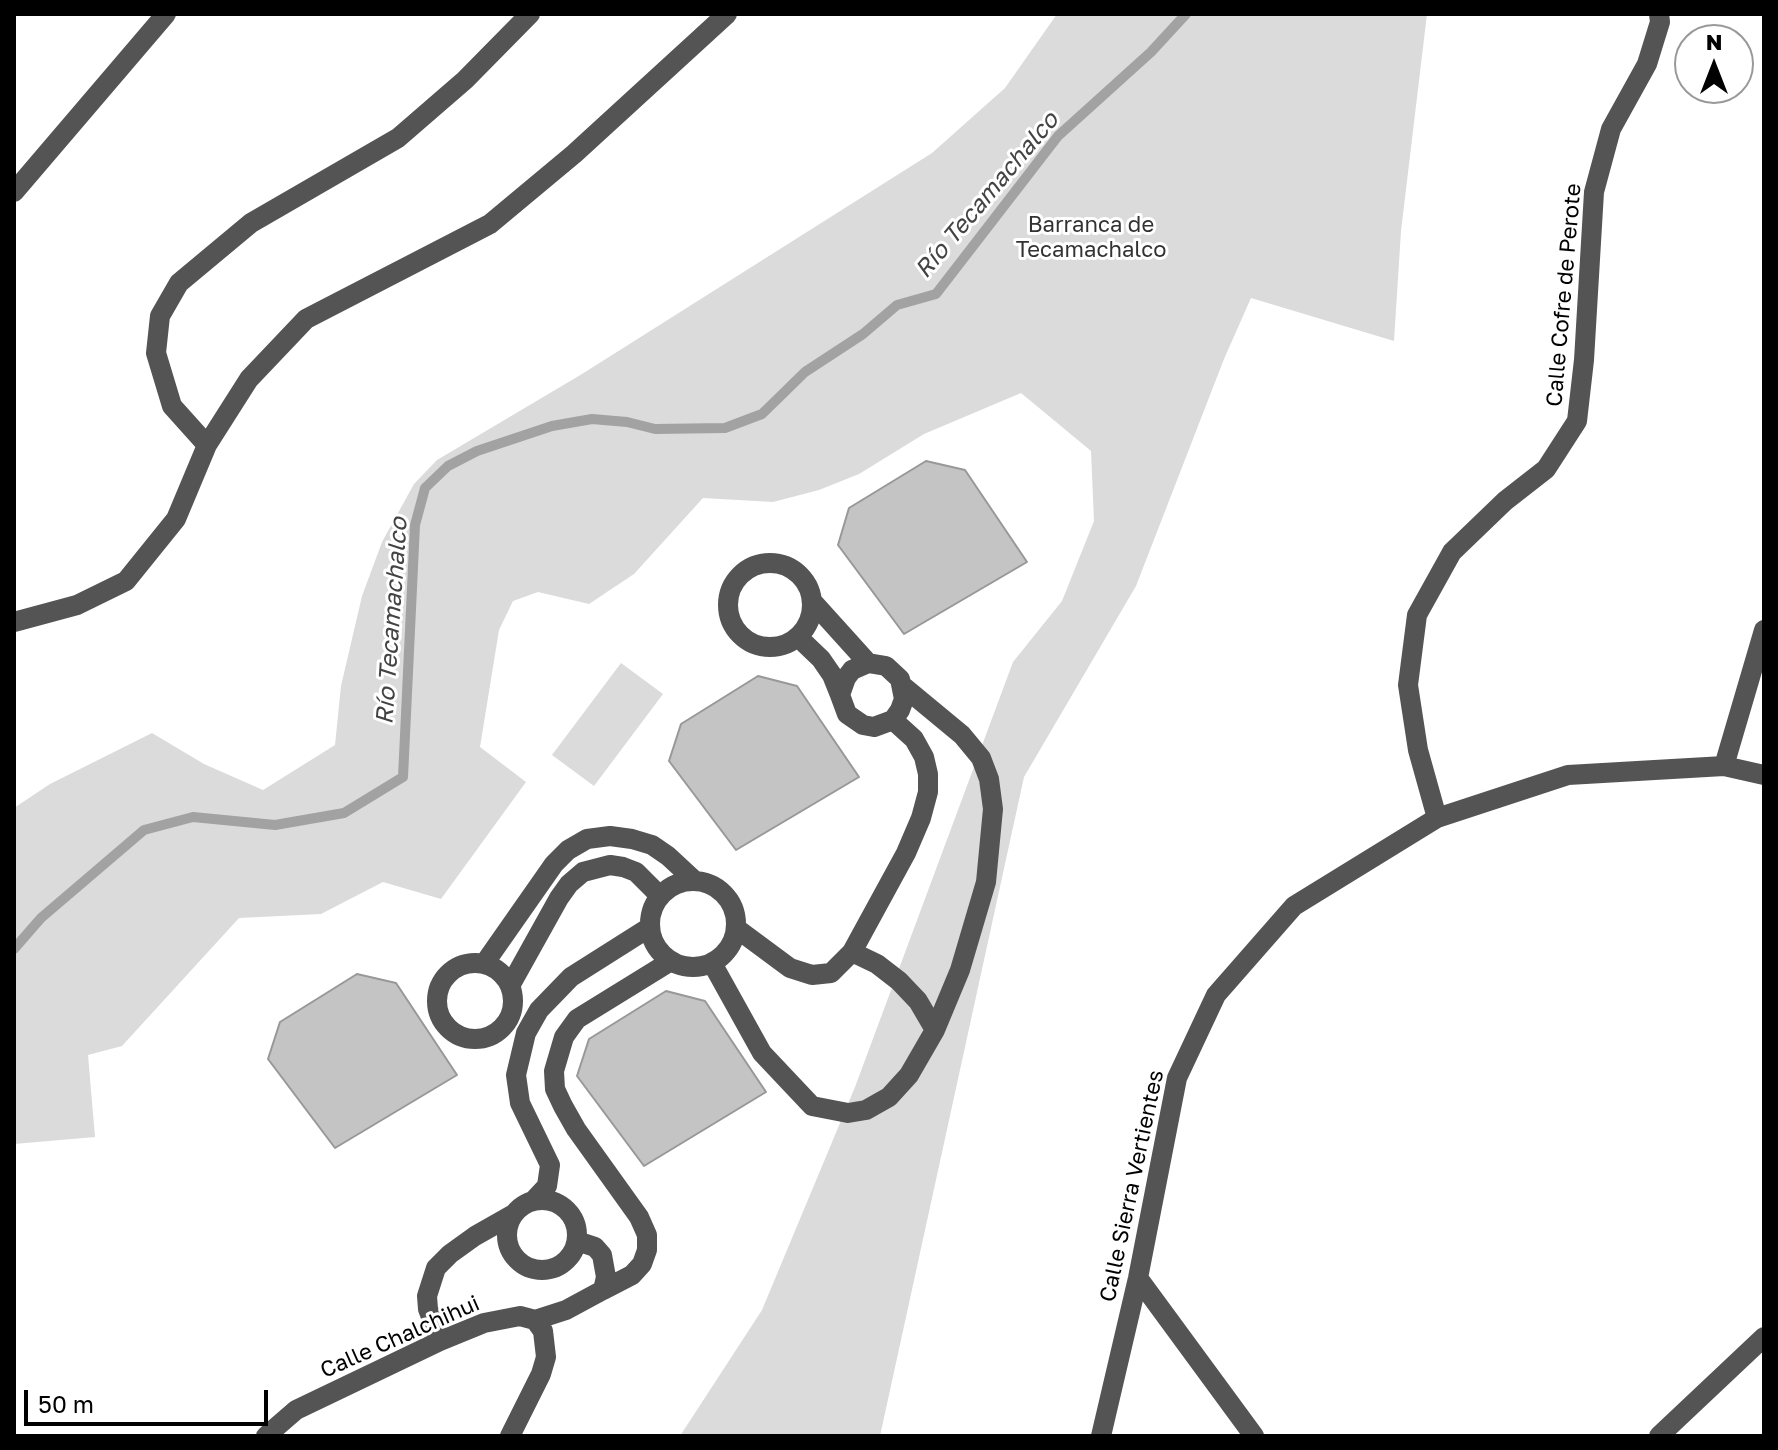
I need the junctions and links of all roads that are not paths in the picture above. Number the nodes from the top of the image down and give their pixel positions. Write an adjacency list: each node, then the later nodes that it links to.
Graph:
1 (166, 14): 5 (street)
2 (530, 14): 6 (street)
3 (727, 14): 6 (street)
4 (1659, 14): 17 (street, Calle Cofre de Perote)
5 (14, 192)
6 (207, 445): 8 (street)
7 (812, 601): 10 (street); 10 (street); 11 (street)
8 (14, 622)
9 (1764, 630): 15 (street)
10 (798, 637): 13 (street)
11 (868, 663): 12 (street); 13 (street)
12 (904, 687): 14 (street); 27 (street)
13 (840, 695): 14 (street)
14 (893, 720): 22 (street)
15 (1724, 766): 16 (street, Calle Sierra Vertientes); 17 (street, Calle Sierra Vertientes)
16 (1764, 775)
17 (1437, 818): 31 (street, Calle Sierra Vertientes)
18 (695, 881): 19 (street); 21 (street); 25 (street)
19 (660, 896): 20 (street); 26 (street)
20 (650, 927): 23 (street); 28 (street)
21 (736, 928): 22 (street); 24 (street)
22 (852, 952): 27 (street)
23 (671, 961): 24 (street); 32 (street, Calle Chalchihui)
24 (712, 963): 27 (street)
25 (484, 964): 26 (street); 26 (street)
26 (510, 986)
27 (935, 1030)
28 (533, 1201): 29 (street); 30 (street)
29 (512, 1215): 30 (street); 35 (street)
30 (577, 1241): 32 (street)
31 (1138, 1278): 38 (street, Calle Sierra Vertientes); 39 (street)
32 (603, 1290): 33 (street, Calle Chalchihui)
33 (535, 1320): 35 (street, Calle Chalchihui); 37 (street)
34 (1764, 1337): 40 (street)
35 (440, 1341): 36 (street, Calle Chalchihui)
36 (266, 1436)
37 (510, 1436)
38 (1101, 1436)
39 (1254, 1436)
40 (1659, 1436)

